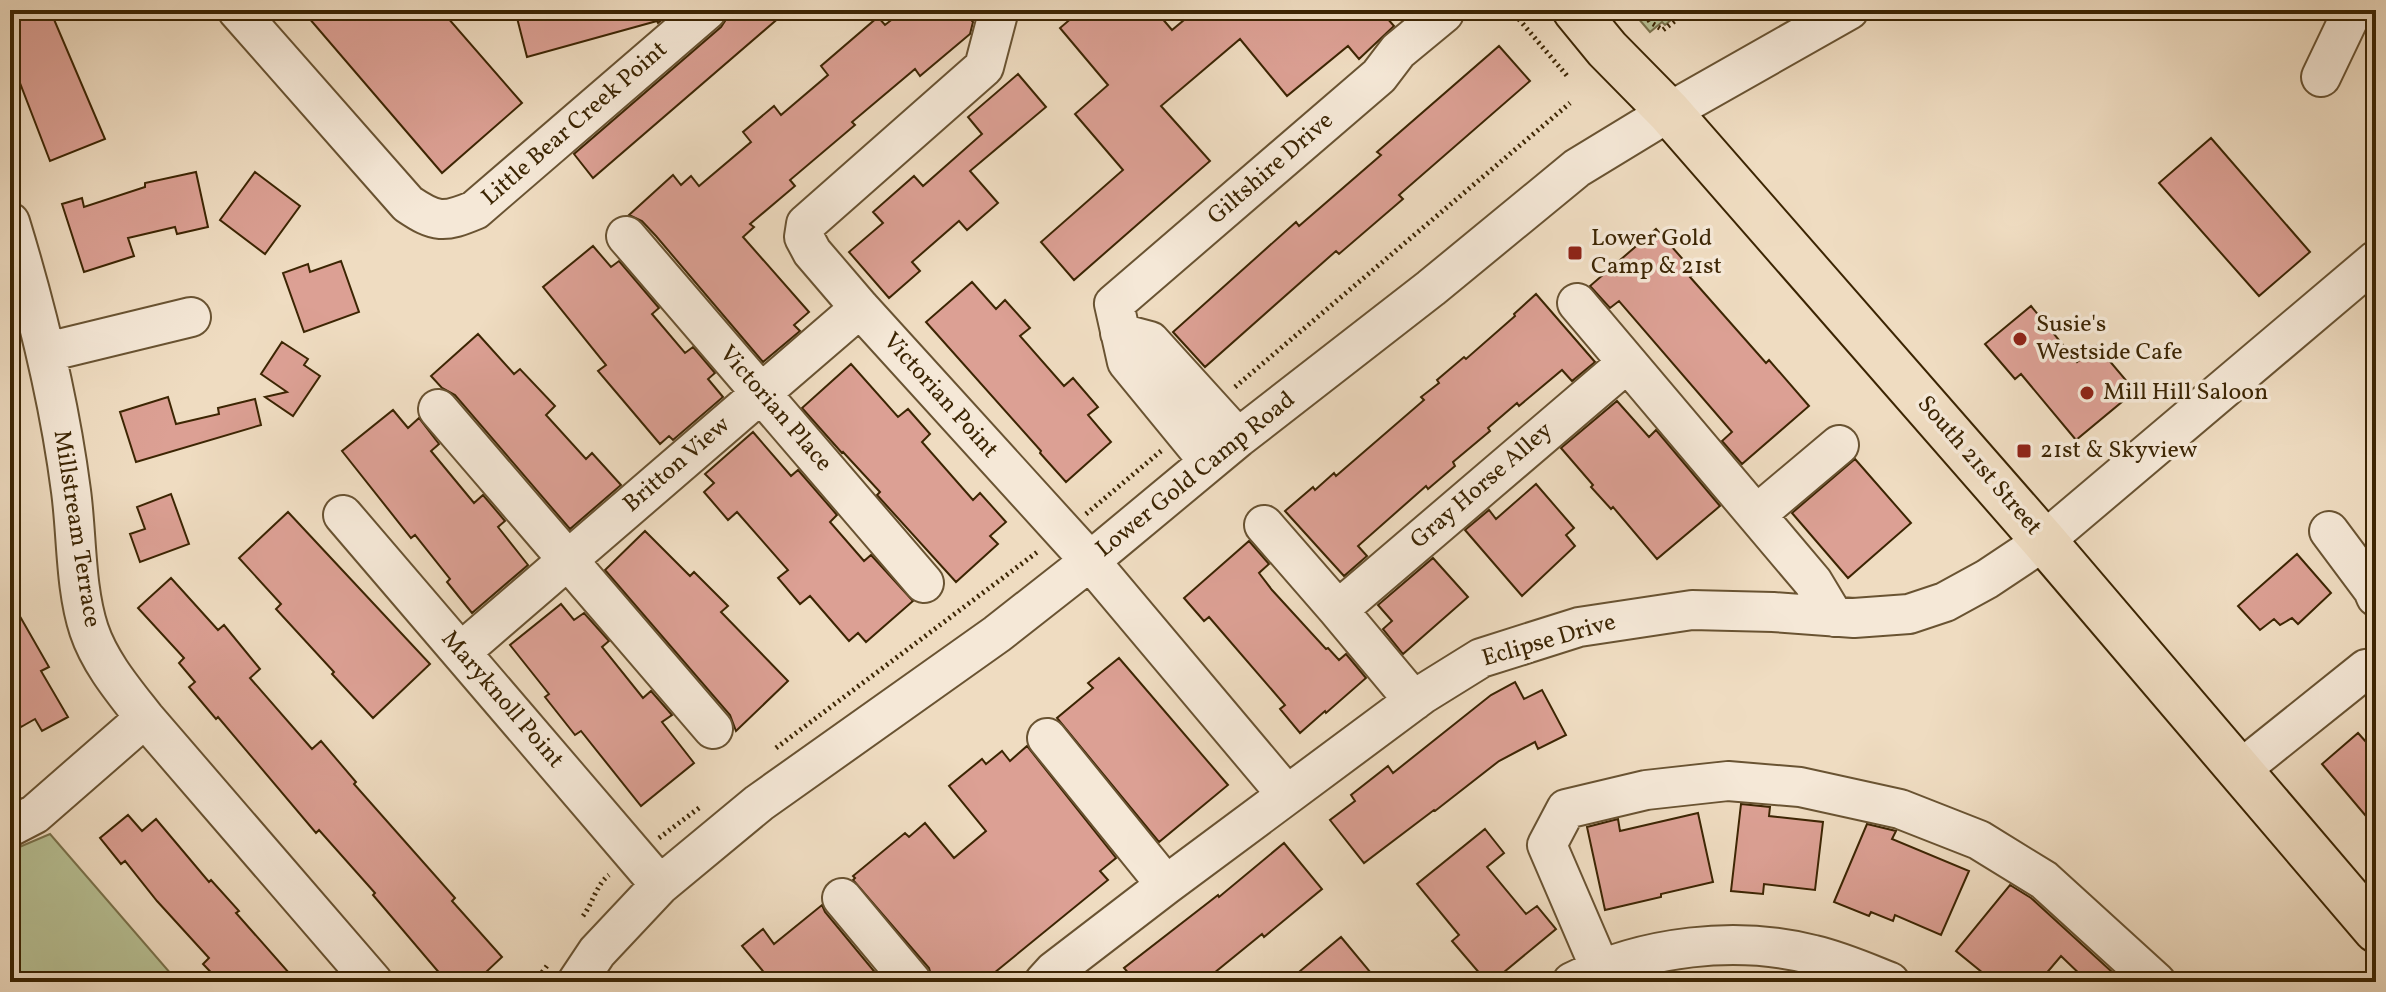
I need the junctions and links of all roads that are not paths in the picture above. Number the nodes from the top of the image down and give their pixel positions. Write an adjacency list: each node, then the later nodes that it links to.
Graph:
1 (237, 10): 2 (street, Little Bear Creek Point)
2 (707, 10)
3 (999, 10): 14 (street, Victorian Point)
4 (1441, 10): 16 (street, Giltshire Drive)
5 (1575, 10): 9 (main road, South 21st Street)
6 (1849, 10): 9 (street, Lower Gold Camp Road)
7 (2353, 10): 8 (street)
8 (2321, 77)
9 (1669, 112): 21 (street, Lower Gold Camp Road); 28 (main road, South 21st Street)
10 (10, 222): 17 (street, Millstream Terrace)
11 (626, 236): 19 (street, Victorian Place)
12 (2376, 260): 28 (street, Eclipse Drive)
13 (1577, 303): 18 (street)
14 (860, 308): 19 (street, Britton View); 30 (street, Victorian Point)
15 (191, 317): 17 (street)
16 (1120, 333): 21 (street); 23 (street, Giltshire Drive)
17 (47, 352): 38 (street, Millstream Terrace)
18 (1627, 363): 24 (street); 33 (street, Gray Horse Alley)
19 (761, 393): 29 (street, Britton View); 31 (street, Victorian Place)
20 (438, 409): 29 (street)
21 (1238, 438): 23 (street, Lower Gold Camp Road)
22 (1839, 445): 24 (street)
23 (1209, 462): 30 (street, Lower Gold Camp Road)
24 (1757, 514): 34 (street)
25 (343, 515): 35 (street, Maryknoll Point)
26 (1264, 525): 33 (street)
27 (2329, 531): 32 (street)
28 (2044, 541): 34 (street, Eclipse Drive); 41 (main road, South 21st Street)
29 (567, 560): 35 (street, Britton View); 39 (street)
30 (1090, 561): 42 (street, Victorian Point); 44 (street, Lower Gold Camp Road)
31 (924, 583)
32 (2376, 597)
33 (1338, 610): 37 (street)
34 (1834, 617): 37 (street, Eclipse Drive)
35 (461, 652): 44 (street, Maryknoll Point)
36 (2376, 668): 41 (street)
37 (1414, 701): 42 (street, Eclipse Drive)
38 (145, 718): 43 (street); 49 (street, Millstream Terrace)
39 (713, 729)
40 (1047, 738): 45 (street)
41 (2240, 770): 47 (main road, South 21st Street)
42 (1287, 795): 45 (street, Eclipse Drive)
43 (10, 827)
44 (660, 885): 50 (street, Lower Gold Camp Road)
45 (1166, 885): 52 (street, Eclipse Drive)
46 (842, 898): 51 (street)
47 (2376, 930)
48 (1593, 977): 53 (street); 54 (street)
49 (373, 982)
50 (577, 982)
51 (912, 982)
52 (1044, 982)
53 (1890, 982)
54 (2156, 982)

